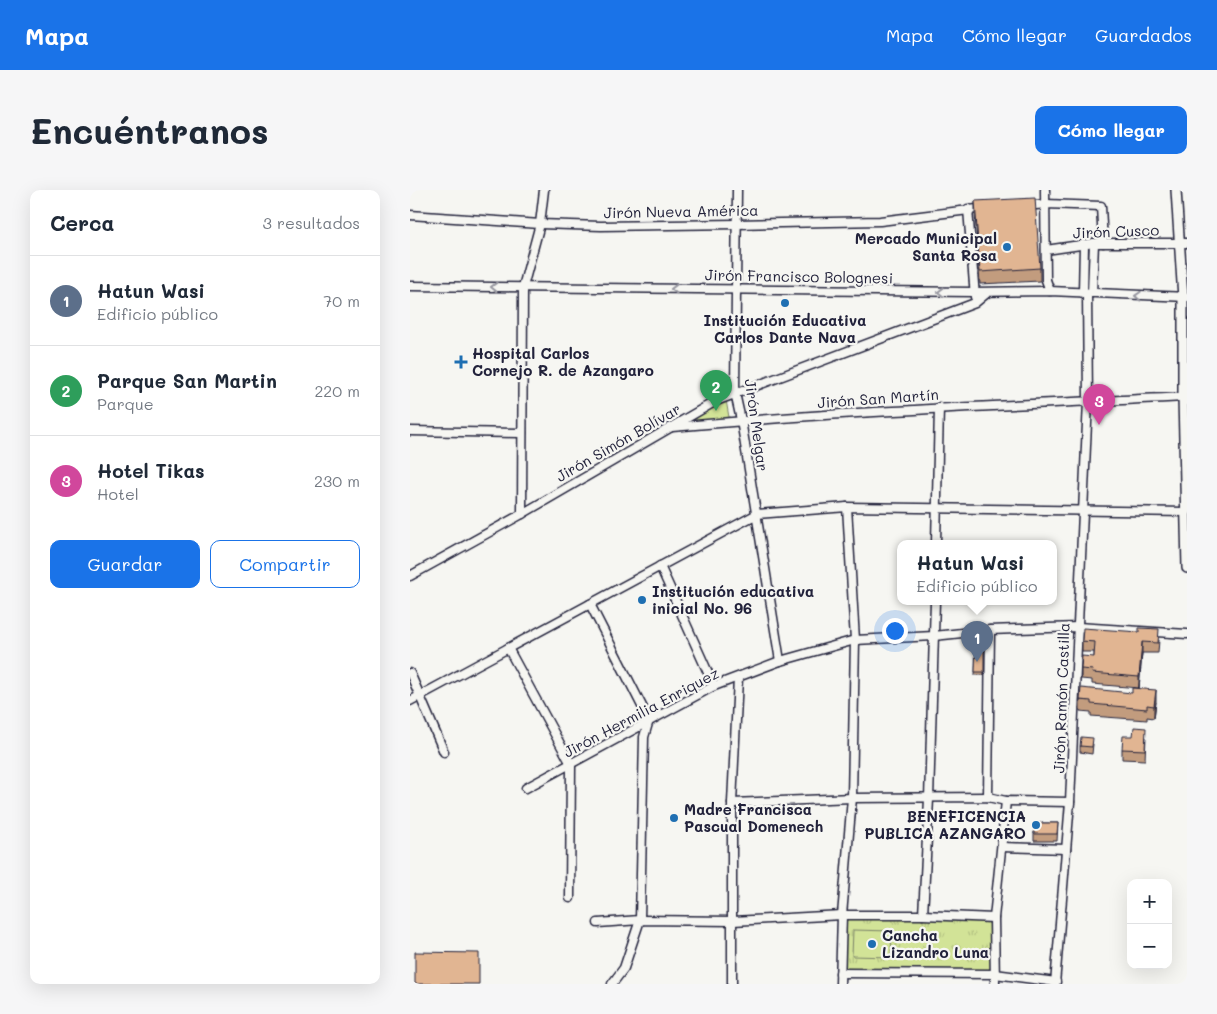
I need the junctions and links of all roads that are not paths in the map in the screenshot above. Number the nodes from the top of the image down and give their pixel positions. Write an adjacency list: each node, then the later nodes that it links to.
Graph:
1 (544, 190): 10 (street)
2 (737, 190): 11 (street, Jirón Melgar)
3 (1045, 190): 5 (street)
4 (1176, 190): 13 (street)
5 (1046, 204): 6 (street); 15 (street); 16 (street)
6 (1017, 206)
7 (997, 208): 8 (street, Jirón Nueva América)
8 (968, 209): 11 (street, Jirón Nueva América); 21 (street)
9 (410, 215): 10 (street, Jirón Nueva América)
10 (540, 224): 11 (street, Jirón Nueva América); 18 (street)
11 (737, 224): 19 (street, Jirón Melgar)
12 (1094, 243): 14 (street, Jirón Cusco); 15 (street, Jirón Cusco); 23 (street)
13 (1183, 243): 15 (street, Jirón Cusco); 24 (street)
14 (1084, 244): 16 (street, Jirón Cusco); 23 (street)
15 (1102, 244)
16 (1046, 250): 20 (street)
17 (410, 286): 18 (street, Jirón Francisco Bolognesi, one-way to 17)
18 (523, 288): 19 (street, Jirón Francisco Bolognesi, one-way to 18); 33 (street)
19 (736, 289): 21 (street, Jirón Francisco Bolognesi, one-way to 19); 26 (street, Jirón Melgar)
20 (1050, 291): 22 (street, Jirón Francisco Bolognesi); 23 (street, Jirón Francisco Bolognesi)
21 (974, 292): 22 (street, Jirón Francisco Bolognesi); 25 (street)
22 (987, 292): 25 (street, Jirón Simón Bolívar)
23 (1088, 293): 24 (street, Jirón Francisco Bolognesi, one-way to 23); 28 (street, Jirón Ramón Castilla)
24 (1185, 297): 27 (street)
25 (975, 303): 26 (street, Jirón Simón Bolívar)
26 (735, 392): 30 (street, Jirón Melgar); 31 (street, Jirón Simón Bolívar)
27 (1185, 397): 28 (street, Jirón San Martín); 37 (street)
28 (1088, 401): 29 (street, Jirón San Martín); 36 (street, Jirón Ramón Castilla)
29 (939, 407): 30 (street, Jirón San Martín); 35 (street)
30 (742, 420): 31 (street, Jirón San Martín); 39 (street, Jirón Melgar)
31 (670, 427): 38 (street, Jirón Simón Bolívar)
32 (410, 431): 33 (street)
33 (522, 433): 38 (street)
34 (847, 507): 35 (street); 39 (street); 51 (street)
35 (937, 508): 36 (street); 40 (street)
36 (1083, 510): 37 (street); 47 (street, Jirón Ramón Castilla)
37 (1186, 512): 42 (street)
38 (522, 514): 44 (street, Jirón Simón Bolívar)
39 (757, 514): 41 (street); 53 (street, Jirón Melgar)
40 (936, 540)
41 (660, 566): 45 (street); 56 (street)
42 (1187, 568): 43 (street)
43 (1187, 573)
44 (410, 576)
45 (590, 604): 52 (street); 59 (street)
46 (935, 605): 50 (street)
47 (1078, 627): 48 (street, Jirón Hermilia Enriquez); 49 (street, Jirón Hermilia Enriquez); 68 (street, Jirón Ramón Castilla)
48 (990, 630): 50 (street, Jirón Hermilia Enriquez); 63 (street)
49 (1187, 634)
50 (934, 636): 51 (street, Jirón Hermilia Enriquez); 65 (street)
51 (855, 640): 53 (street, Jirón Hermilia Enriquez); 64 (street)
52 (508, 648): 57 (street); 61 (street)
53 (780, 661): 55 (street, Jirón Hermilia Enriquez)
54 (410, 673): 57 (street)
55 (738, 678): 56 (street, Jirón Hermilia Enriquez); 66 (street)
56 (714, 686): 59 (street, Jirón Hermilia Enriquez)
57 (420, 696): 58 (street); 60 (street)
58 (410, 701)
59 (649, 720): 61 (street, Jirón Hermilia Enriquez); 75 (street)
60 (444, 752)
61 (570, 764): 62 (street, Jirón Hermilia Enriquez); 71 (street)
62 (526, 788)
63 (988, 797): 65 (street); 67 (street)
64 (852, 798): 65 (street); 66 (street); 72 (street)
65 (929, 799): 73 (street)
66 (732, 802): 76 (street)
67 (1006, 802): 68 (street); 69 (street)
68 (1070, 802): 70 (street, Jirón Ramón Castilla)
69 (1002, 847): 70 (street); 74 (street)
70 (1066, 849): 80 (street, Jirón Ramón Castilla)
71 (570, 898)
72 (842, 915): 73 (street); 76 (street); 78 (street)
73 (923, 915): 74 (street)
74 (994, 918): 79 (street)
75 (640, 920): 76 (street); 77 (street); 81 (street)
76 (733, 922): 82 (street)
77 (598, 923)
78 (840, 973): 79 (street); 83 (street)
79 (995, 974): 80 (street); 84 (street)
80 (1056, 983)
81 (612, 984)
82 (732, 984)
83 (840, 984)
84 (994, 984)

